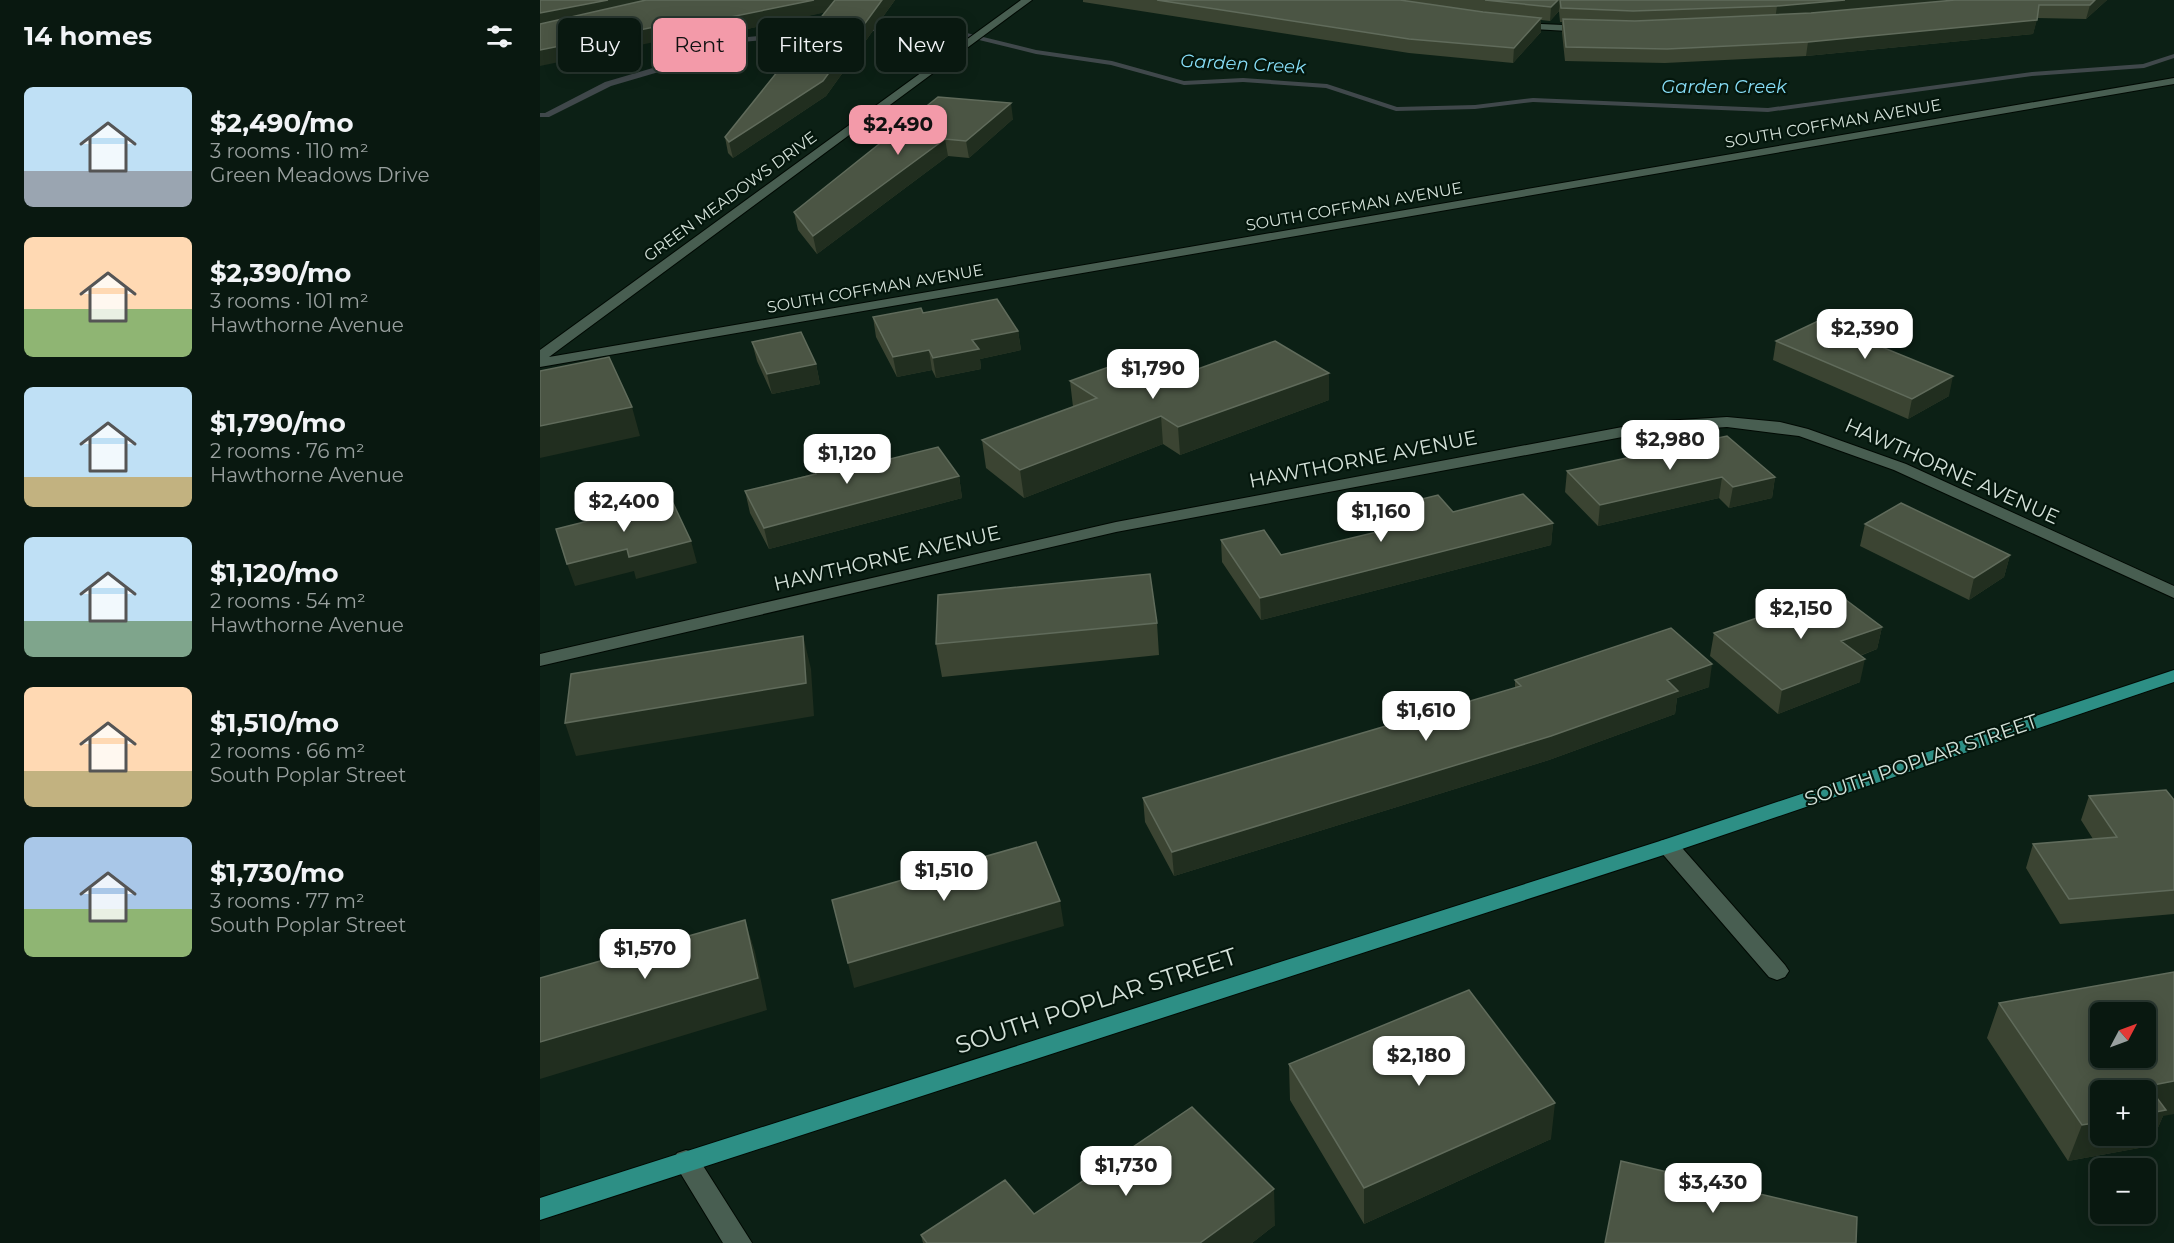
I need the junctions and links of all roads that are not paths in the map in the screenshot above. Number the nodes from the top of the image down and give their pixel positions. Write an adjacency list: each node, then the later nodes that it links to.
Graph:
1 (1027, 0): 5 (street, GREEN MEADOWS DRIVE)
2 (1508, 26): 3 (street)
3 (1602, 29)
4 (2174, 81): 6 (street, SOUTH COFFMAN AVENUE)
5 (540, 357)
6 (540, 363)
7 (2174, 593): 8 (street, HAWTHORNE AVENUE)
8 (540, 660)
9 (2174, 675): 10 (main road, SOUTH POPLAR STREET)
10 (1668, 846): 11 (street); 12 (main road, SOUTH POPLAR STREET)
11 (1778, 971)
12 (686, 1161): 13 (main road, SOUTH POPLAR STREET); 14 (street)
13 (540, 1209)
14 (738, 1243)

